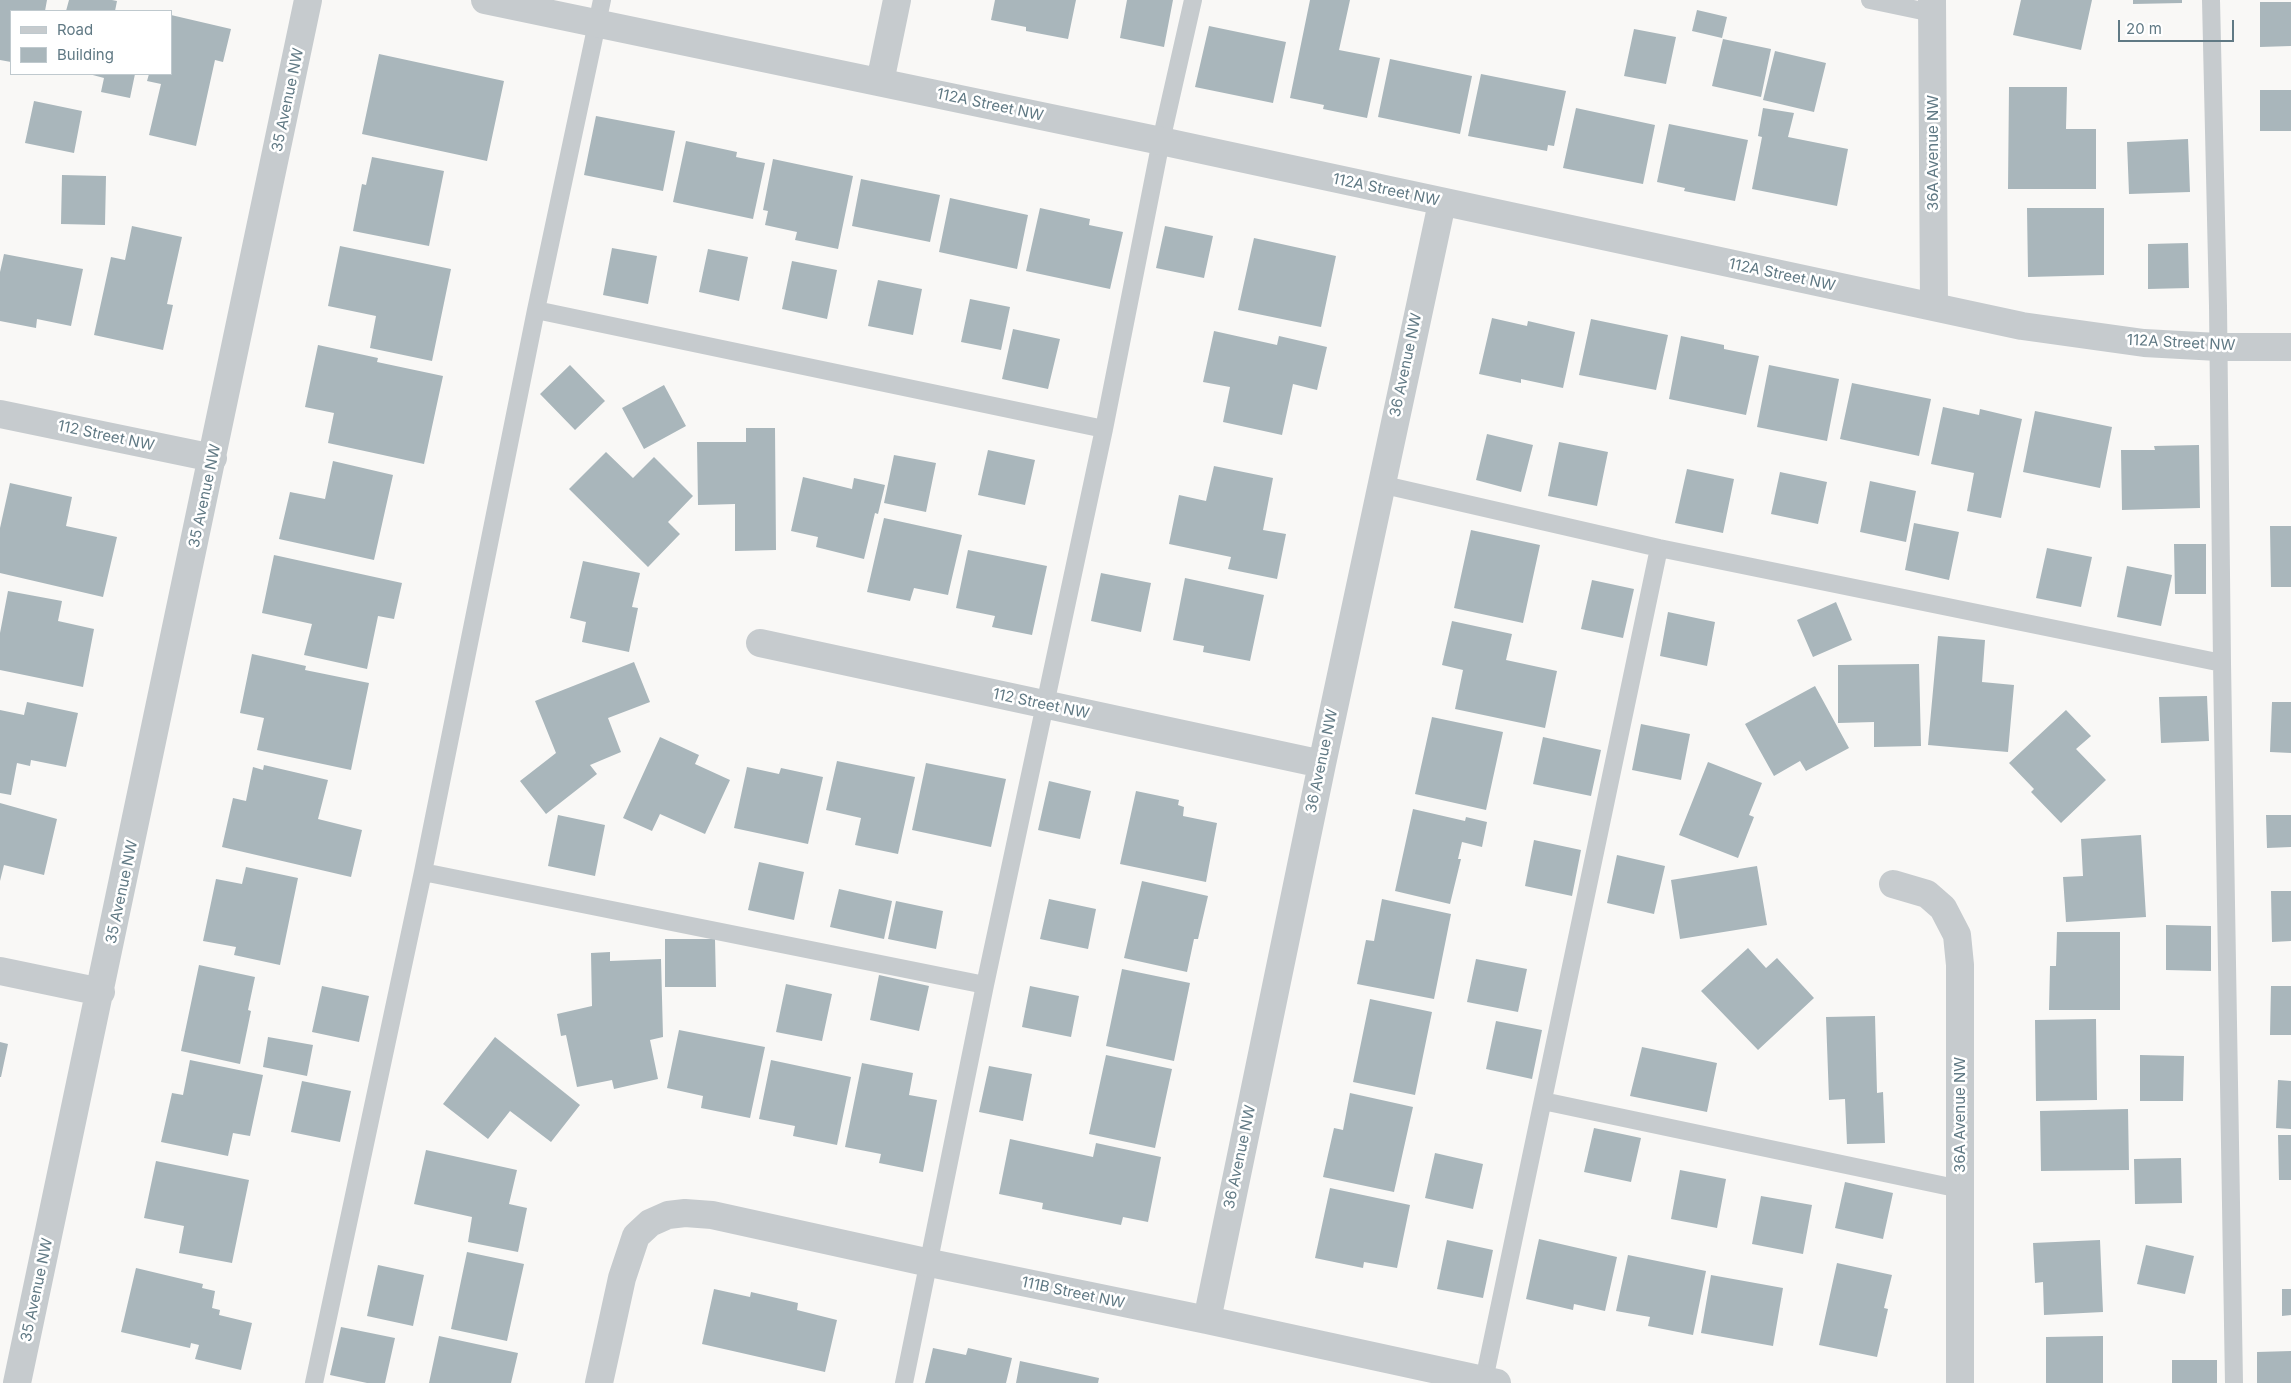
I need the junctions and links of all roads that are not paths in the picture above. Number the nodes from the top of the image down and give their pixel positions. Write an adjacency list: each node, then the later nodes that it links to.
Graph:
1 (308, 0): 18 (street, 35 Avenue NW)
2 (485, 0): 8 (street, 112A Street NW)
3 (898, 0): 9 (street)
4 (1193, 0): 10 (lane)
5 (1870, 0): 7 (lane)
6 (2211, 0): 15 (lane)
7 (1932, 7): 12 (street, 36A Avenue NW)
8 (600, 12): 9 (street, 112A Street NW); 13 (lane)
9 (880, 82): 10 (street, 112A Street NW)
10 (1161, 141): 11 (street, 112A Street NW); 17 (lane)
11 (1442, 203): 12 (street, 112A Street NW); 19 (street, 36 Avenue NW)
12 (1934, 306): 15 (street, 112A Street NW)
13 (536, 310): 17 (lane); 25 (lane)
14 (2291, 346): 15 (street, 112A Street NW)
15 (2218, 347): 22 (lane)
16 (0, 414): 18 (street, 112 Street NW)
17 (1104, 429): 23 (lane)
18 (213, 458): 29 (street, 35 Avenue NW)
19 (1380, 484): 20 (lane); 24 (street, 36 Avenue NW)
20 (1659, 548): 22 (lane); 30 (lane)
21 (760, 643): 23 (street, 112 Street NW)
22 (2222, 663): 40 (lane)
23 (1045, 706): 24 (street, 112 Street NW); 28 (lane)
24 (1322, 764): 33 (street, 36 Avenue NW)
25 (424, 872): 28 (lane); 36 (lane)
26 (1892, 884): 31 (street, 36A Avenue NW)
27 (0, 971): 29 (street)
28 (985, 985): 32 (lane)
29 (101, 992): 35 (street, 35 Avenue NW)
30 (1543, 1101): 31 (lane); 34 (lane)
31 (1960, 1189): 39 (street, 36A Avenue NW)
32 (930, 1263): 33 (street, 111B Street NW); 37 (street, 111B Street NW); 38 (lane)
33 (1207, 1320): 34 (street, 111B Street NW)
34 (1491, 1382)
35 (17, 1383)
36 (314, 1383)
37 (599, 1383)
38 (904, 1383)
39 (1960, 1383)
40 (2234, 1383)

